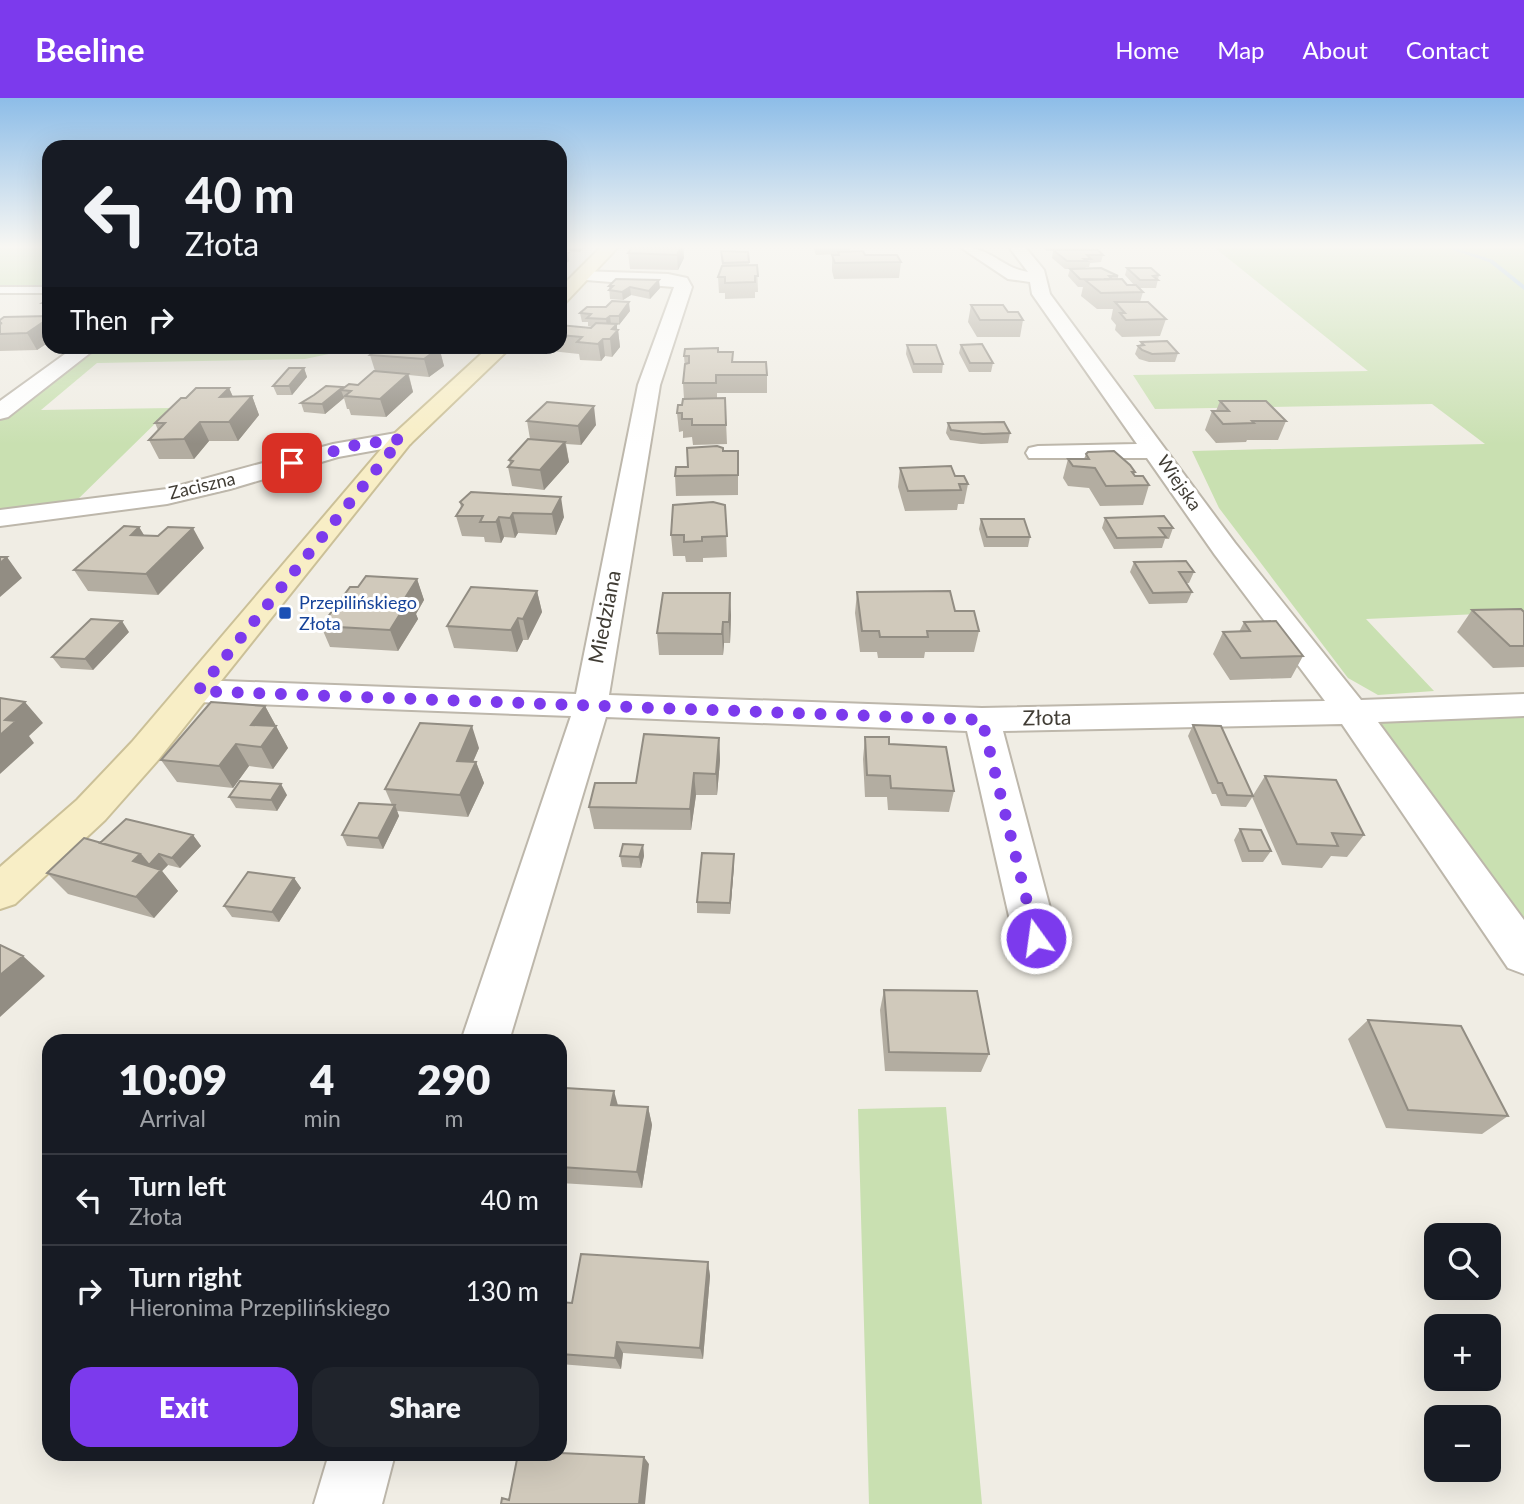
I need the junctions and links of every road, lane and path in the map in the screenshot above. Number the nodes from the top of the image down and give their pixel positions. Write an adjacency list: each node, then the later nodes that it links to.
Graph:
1 (674, 313): 12 (street, Miedziana)
2 (1055, 313): 7 (street, Wiejska)
3 (78, 354): 5 (street)
4 (493, 354): 6 (street)
5 (0, 412)
6 (401, 439): 9 (street, Zaciszna); 10 (street)
7 (1157, 451): 8 (street); 13 (street, Wiejska)
8 (1038, 453)
9 (0, 518)
10 (198, 691): 12 (street, Złota); 15 (street)
11 (1524, 705): 13 (street)
12 (588, 708): 14 (street, Złota); 18 (street, Miedziana)
13 (1352, 712): 14 (street, Złota); 17 (street, Wiejska)
14 (982, 720): 16 (street)
15 (0, 892)
16 (1036, 938)
17 (1524, 955)
18 (487, 1034)
19 (360, 1461): 20 (street)
20 (348, 1504)

